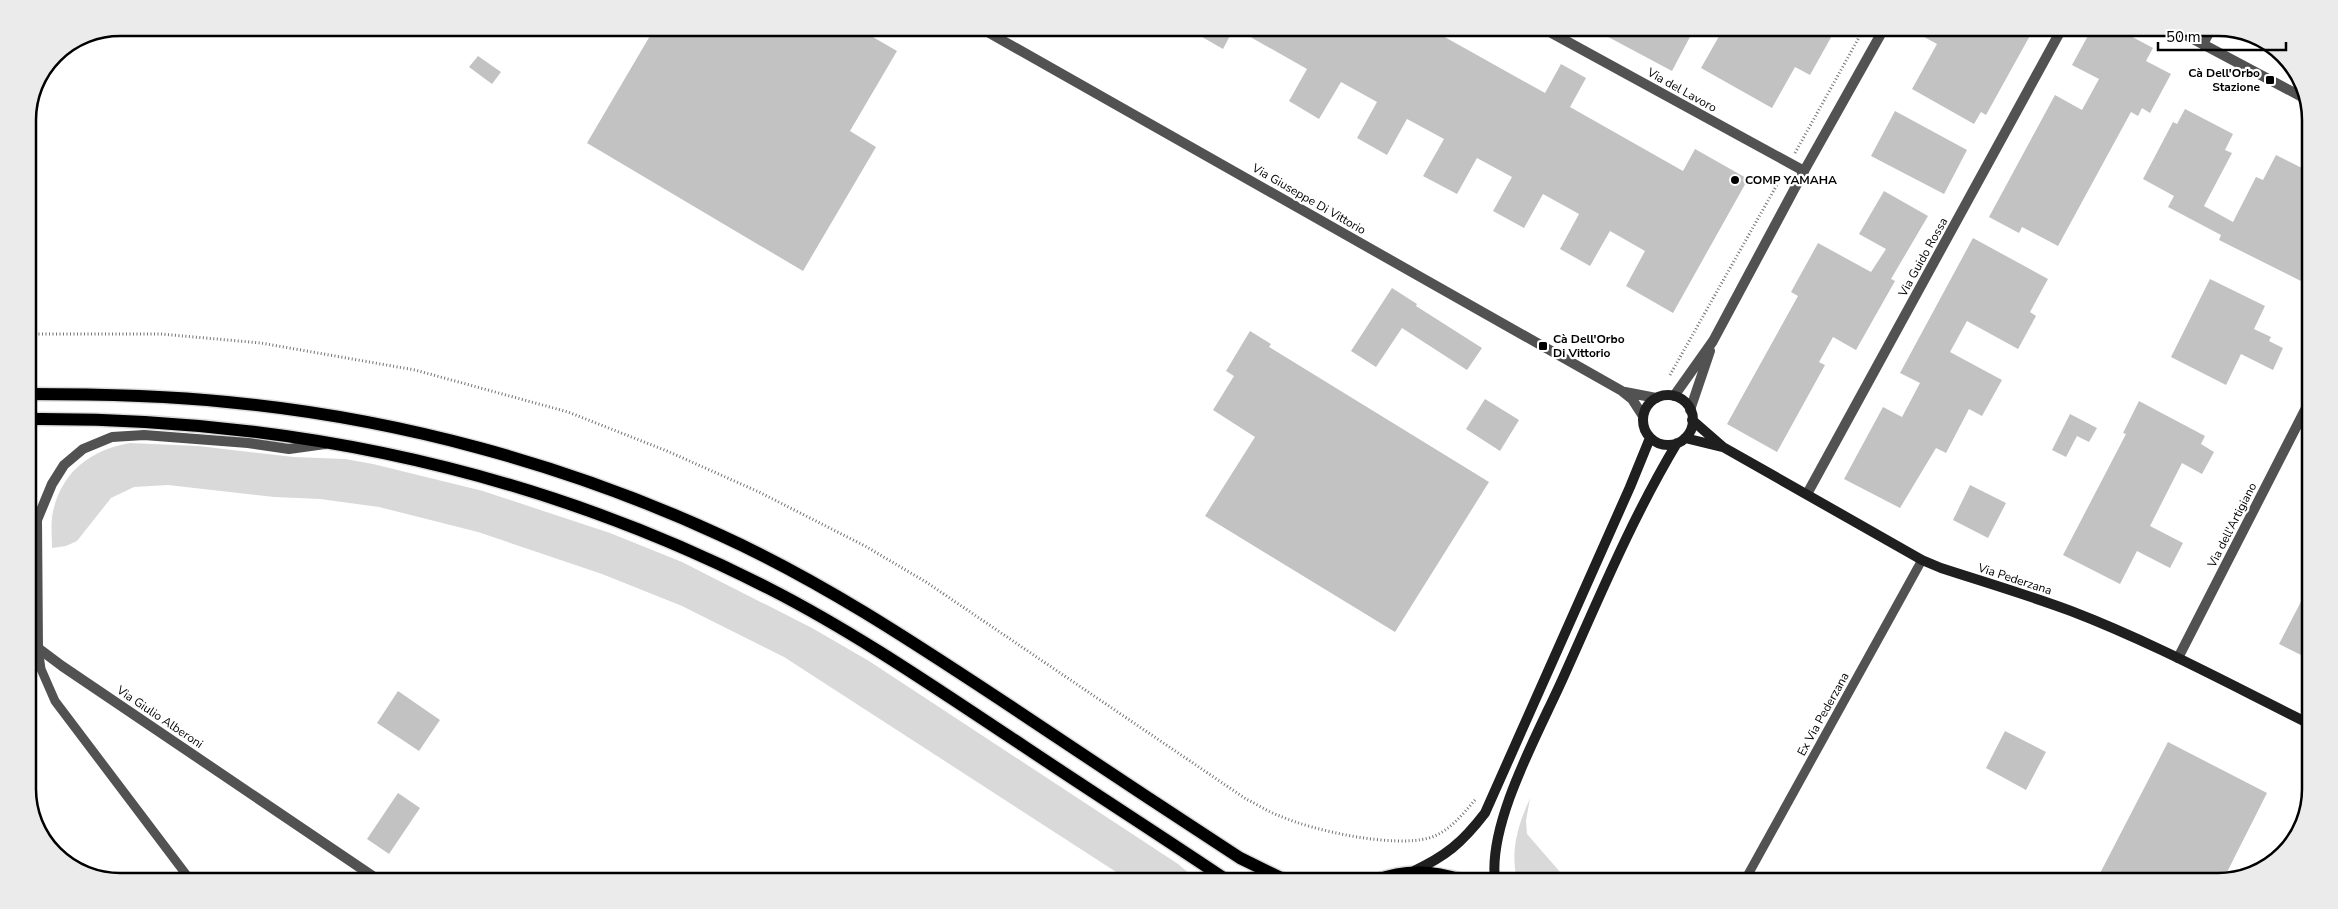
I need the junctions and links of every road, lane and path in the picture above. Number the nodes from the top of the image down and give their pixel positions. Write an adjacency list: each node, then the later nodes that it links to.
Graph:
1 (995, 36): 15 (street, Via Giuseppe Di Vittorio)
2 (1557, 36): 10 (street, Via del Lavoro)
3 (1860, 36): 10 (path)
4 (1880, 36): 11 (street)
5 (2058, 36): 27 (street, Via Guido Rossa)
6 (2187, 36): 8 (street)
7 (2208, 36): 8 (lane)
8 (2203, 45): 9 (street)
9 (2298, 95)
10 (1790, 163): 11 (street, Via del Lavoro); 14 (path)
11 (1804, 171): 13 (street)
12 (36, 334): 33 (path)
13 (1713, 340): 17 (street); 19 (street)
14 (1670, 376)
15 (1622, 391): 18 (street, Via Giuseppe Di Vittorio); 20 (street, Via Giuseppe Di Vittorio)
16 (36, 394): 40 (main road)
17 (1674, 396): 18 (main road); 19 (main road)
18 (1656, 398): 20 (main road)
19 (1691, 415): 24 (main road); 26 (main road, Via Pederzana)
20 (1643, 416): 23 (main road)
21 (2302, 416): 31 (street, Via dell'Artigiano)
22 (36, 419): 25 (main road)
23 (1650, 438): 24 (main road); 35 (main road)
24 (1681, 440): 26 (main road, Via Pederzana); 43 (main road)
25 (334, 443): 28 (street); 34 (main road)
26 (1723, 447): 27 (main road, Via Pederzana)
27 (1807, 494): 29 (main road, Via Pederzana)
28 (37, 520): 30 (street)
29 (1922, 560): 31 (main road, Via Pederzana); 44 (lane, Ex Via Pederzana)
30 (38, 648): 36 (lane); 37 (street, Via Giulio Alberoni)
31 (2178, 658): 32 (main road, Via Pederzana)
32 (2302, 720)
33 (1477, 798)
34 (1196, 860): 38 (main road); 39 (main road)
35 (1412, 872): 41 (main road); 42 (main road)
36 (185, 873)
37 (368, 873)
38 (1206, 873)
39 (1216, 873)
40 (1271, 873)
41 (1408, 873)
42 (1439, 873)
43 (1495, 873)
44 (1749, 873)

